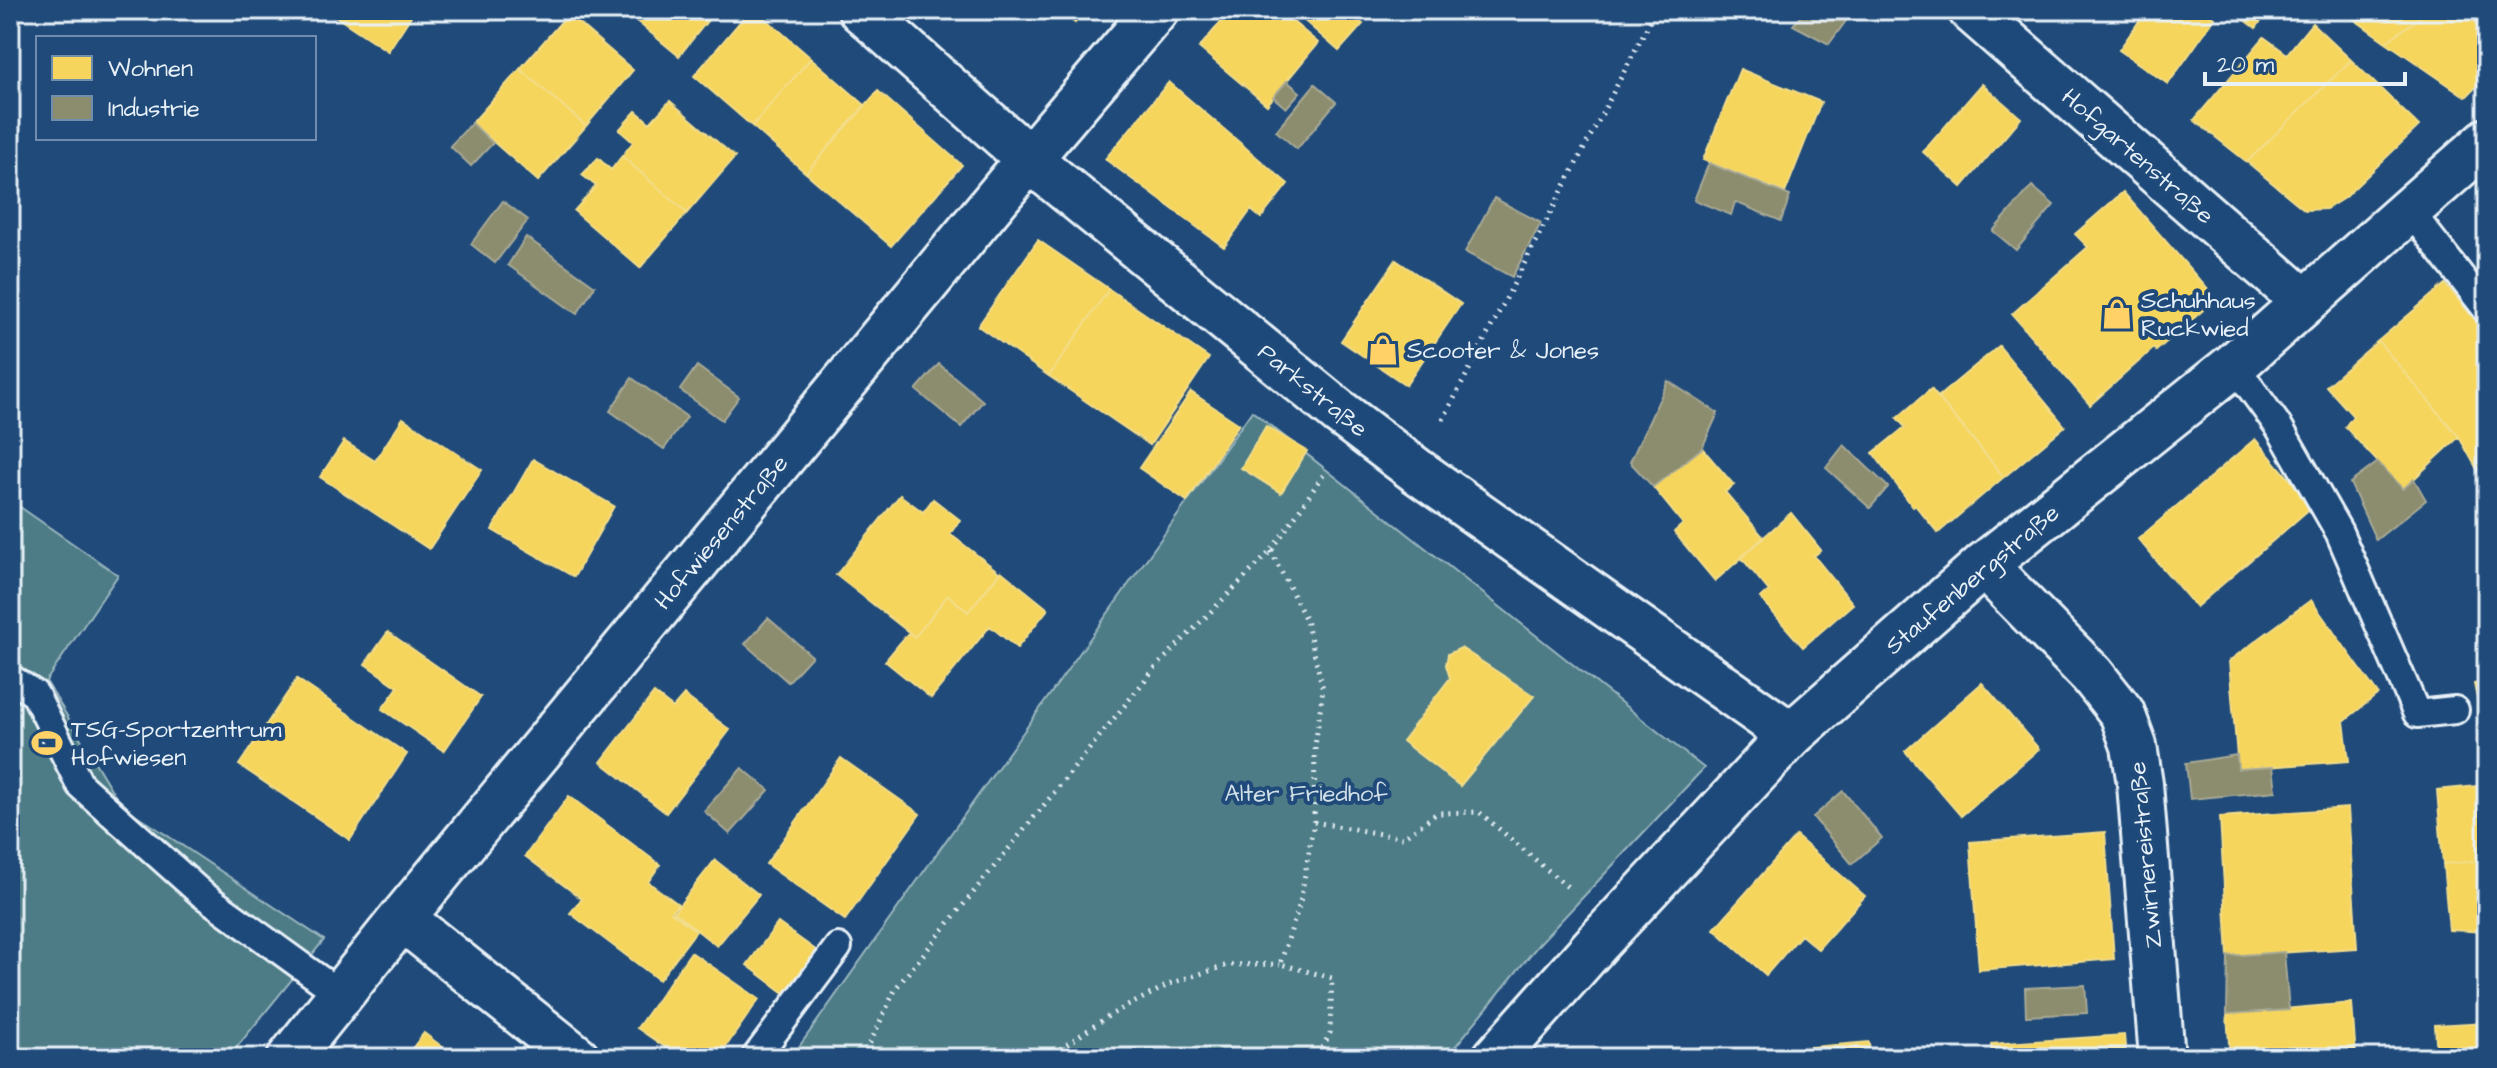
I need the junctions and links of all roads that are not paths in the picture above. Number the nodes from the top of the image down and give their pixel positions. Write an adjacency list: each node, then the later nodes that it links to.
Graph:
1 (861, 10): 5 (street, Parkstraße)
2 (1156, 10): 5 (street, Hofwiesenstraße)
3 (1971, 10): 7 (street, Hofgartenstraße)
4 (2487, 141): 6 (street, Staufenbergstraße)
5 (1029, 159): 13 (street, Parkstraße); 14 (street, Hofwiesenstraße)
6 (2409, 210): 7 (street, Staufenbergstraße); 8 (lane)
7 (2305, 302): 9 (street, Staufenbergstraße)
8 (2487, 310)
9 (2234, 365): 10 (street, Staufenbergstraße); 12 (lane)
10 (1984, 565): 13 (street, Staufenbergstraße); 21 (street, Zwirnereistraße)
11 (10, 678): 16 (lane)
12 (2455, 710)
13 (1791, 735): 20 (street, Staufenbergstraße)
14 (402, 918): 16 (street, Hofwiesenstraße); 18 (street)
15 (838, 947): 19 (lane)
16 (340, 994): 17 (street, Hofwiesenstraße)
17 (290, 1058)
18 (577, 1058)
19 (755, 1058)
20 (1495, 1058)
21 (2162, 1058)

